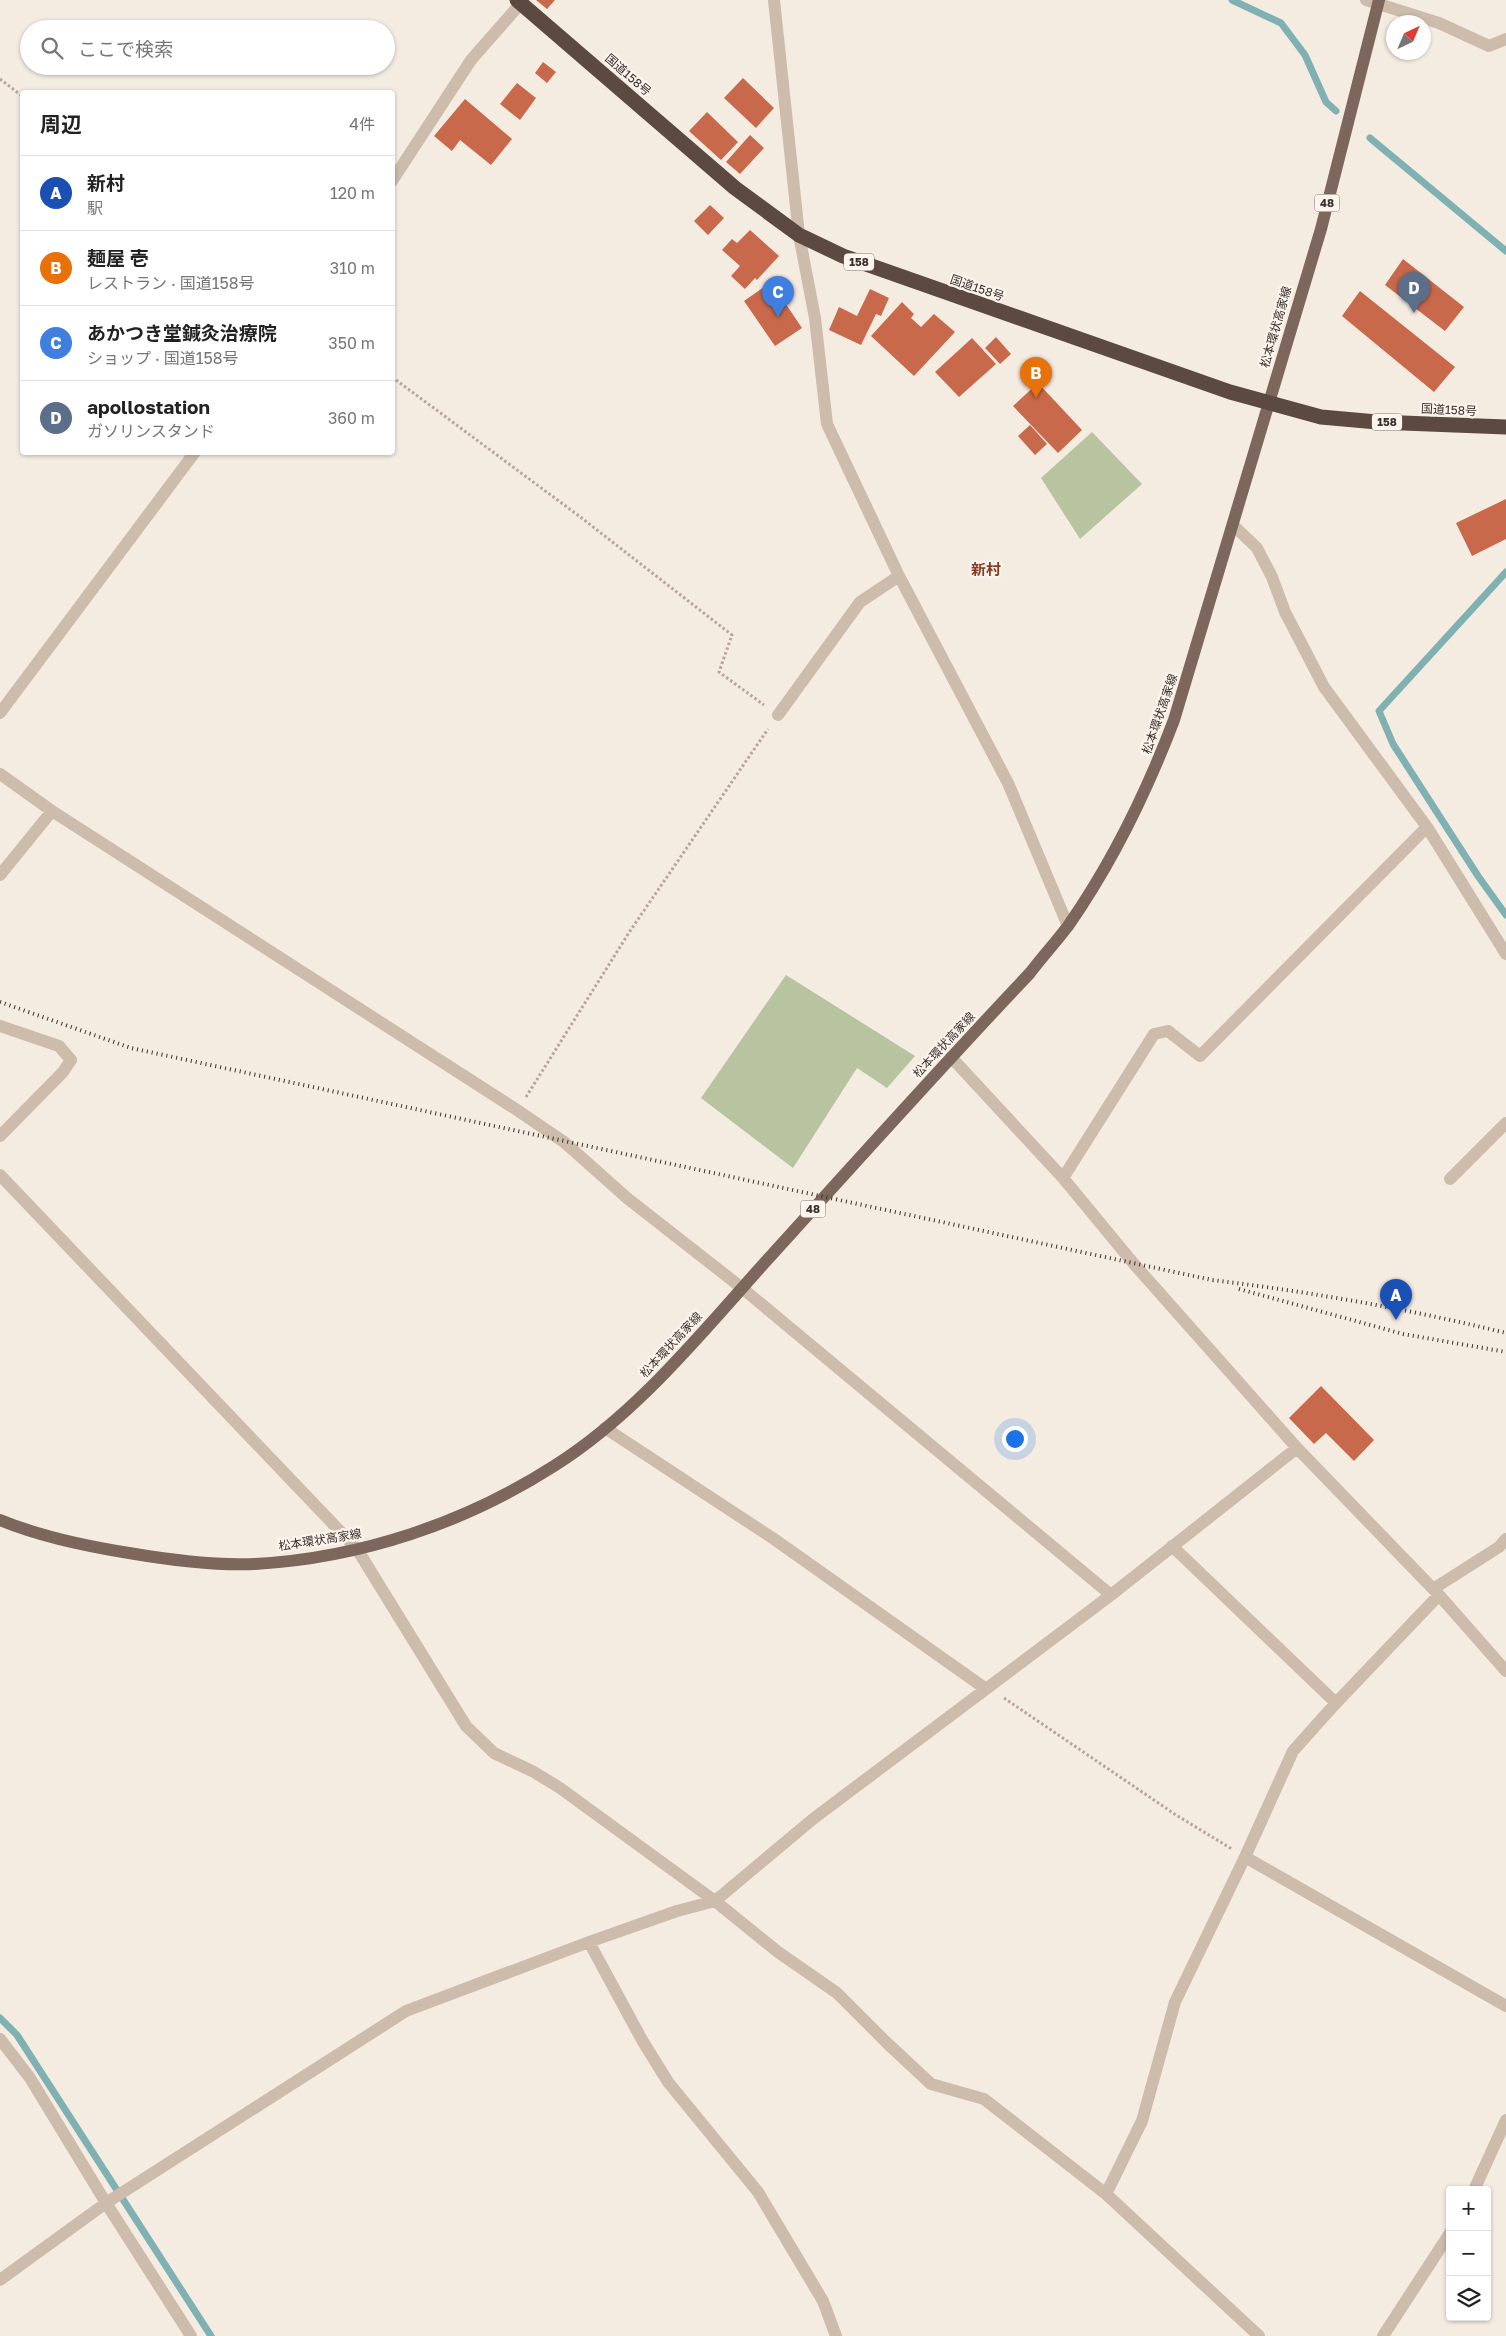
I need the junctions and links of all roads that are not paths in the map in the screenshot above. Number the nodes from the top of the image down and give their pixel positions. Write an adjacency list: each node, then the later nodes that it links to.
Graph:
1 (774, 0): 6 (street)
2 (519, 2): 5 (street); 6 (highway, 国道158号 / 158)
3 (1374, 2): 4 (street); 7 (main road, 松本環状高家線 / 48)
4 (1506, 39)
5 (395, 176)
6 (799, 235): 7 (highway, 国道158号 / 158); 11 (street)
7 (1269, 404): 8 (highway, 国道158号 / 158); 10 (main road, 松本環状高家線 / 48)
8 (1506, 427)
9 (193, 455): 12 (street)
10 (1233, 525): 16 (street); 18 (main road, 松本環状高家線 / 48)
11 (899, 576): 13 (street); 18 (street)
12 (0, 713)
13 (778, 715)
14 (0, 774): 15 (street)
15 (52, 811): 17 (street); 27 (street)
16 (1427, 827): 19 (street); 25 (street)
17 (0, 874)
18 (1068, 926): 21 (main road, 松本環状高家線 / 48)
19 (1506, 954)
20 (0, 1026): 23 (street)
21 (951, 1057): 25 (street); 27 (main road, 松本環状高家線 / 48)
22 (1506, 1123): 26 (street)
23 (0, 1136)
24 (0, 1175): 33 (street)
25 (1063, 1178): 29 (street)
26 (1450, 1179)
27 (742, 1288): 28 (main road, 松本環状高家線 / 48); 35 (street)
28 (605, 1428): 33 (main road, 松本環状高家線 / 48); 37 (street)
29 (1297, 1448): 32 (street); 34 (street)
30 (0, 1520): 33 (main road, 松本環状高家線 / 48)
31 (1506, 1540): 34 (street)
32 (1172, 1546): 35 (street); 38 (street)
33 (357, 1548): 40 (street)
34 (1436, 1592): 36 (street); 38 (street)
35 (1111, 1595): 37 (street)
36 (1506, 1671)
37 (988, 1688): 40 (street)
38 (1336, 1703): 39 (street)
39 (1245, 1857): 42 (street); 46 (street)
40 (715, 1901): 41 (street); 46 (street)
41 (589, 1942): 47 (street); 51 (street)
42 (1506, 2006)
43 (0, 2039): 47 (street)
44 (1506, 2120): 45 (street)
45 (1476, 2186)
46 (1106, 2194): 52 (street)
47 (106, 2203): 49 (street); 50 (street)
48 (1446, 2240): 53 (street)
49 (0, 2280)
50 (191, 2336)
51 (836, 2336)
52 (1259, 2336)
53 (1383, 2336)

